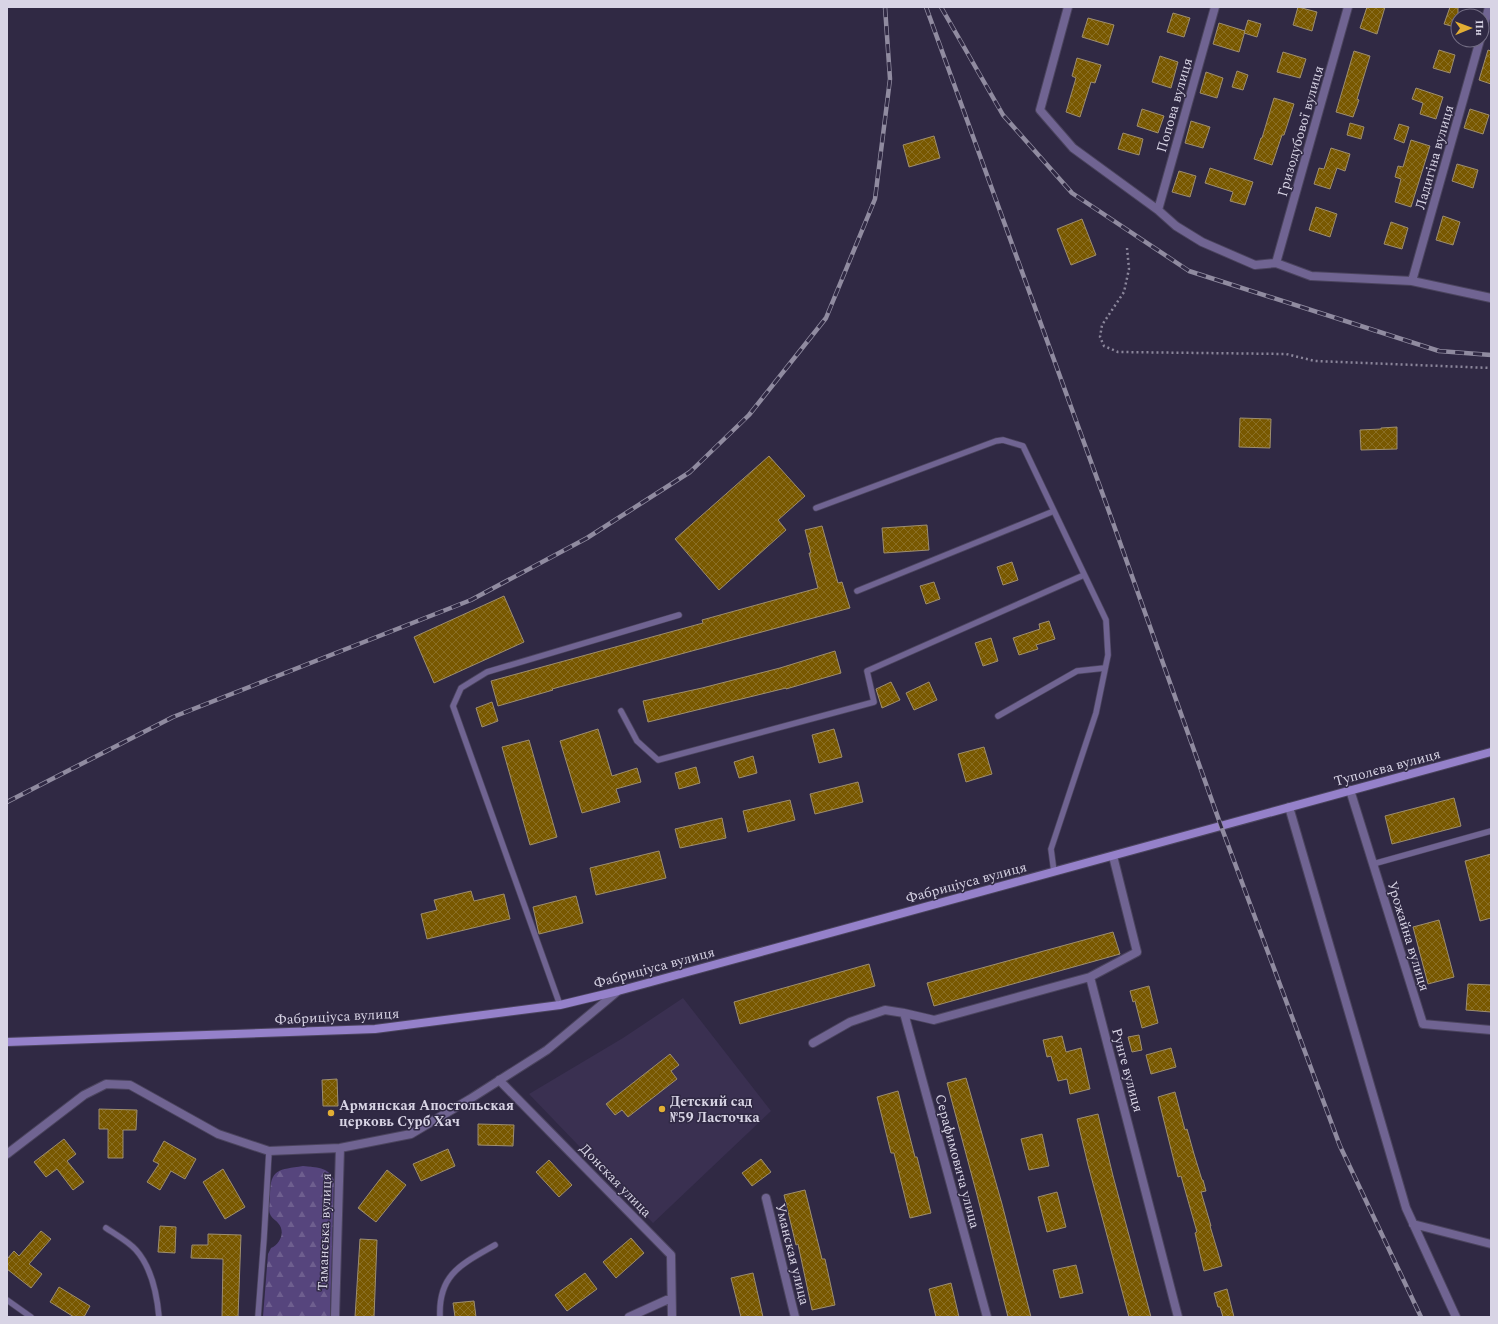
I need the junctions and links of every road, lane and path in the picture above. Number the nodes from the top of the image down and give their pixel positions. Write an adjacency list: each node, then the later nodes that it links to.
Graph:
1 (1068, 7): 5 (street)
2 (1215, 7): 5 (street, Попова вулиця)
3 (1348, 7): 7 (street, Гризодубової вулиця)
4 (1478, 48): 8 (street, Ладигіна вулиця)
5 (1158, 210): 7 (street)
6 (1127, 248): 10 (path)
7 (1276, 263): 8 (street)
8 (1412, 281): 9 (street)
9 (1491, 298)
10 (1491, 368)
11 (816, 508): 12 (lane)
12 (1054, 511): 13 (lane); 14 (lane)
13 (1084, 575): 16 (lane); 17 (lane)
14 (858, 591)
15 (679, 615): 28 (lane)
16 (1105, 668): 18 (lane); 25 (lane)
17 (621, 711)
18 (998, 716)
19 (1491, 752): 20 (main road, Туполєва вулиця)
20 (1350, 790): 21 (main road, Туполєва вулиця); 24 (street, Урожайна вулиця)
21 (1289, 807): 23 (main road, Фабриціуса вулиця); 38 (street)
22 (1491, 831): 24 (lane)
23 (1113, 856): 25 (main road, Фабриціуса вулиця); 26 (street)
24 (1373, 864): 30 (street, Урожайна вулиця)
25 (1054, 872): 27 (main road, Фабриціуса вулиця)
26 (1090, 977): 29 (street); 53 (street, Рунге вулиця)
27 (618, 991): 28 (main road, Фабриціуса вулиця); 33 (street)
28 (560, 1005): 31 (main road, Фабриціуса вулиця)
29 (904, 1013): 32 (street); 52 (street, Серафимовича улица)
30 (1491, 1030)
31 (7, 1042)
32 (813, 1043)
33 (498, 1080): 34 (street); 42 (street, Донская улица)
34 (340, 1148): 35 (street); 47 (street, Таманська вулиця)
35 (269, 1151): 36 (street); 46 (lane)
36 (7, 1154)
37 (766, 1198): 51 (street, Уманская улица)
38 (1414, 1224): 40 (street); 54 (street)
39 (106, 1228): 45 (lane)
40 (1491, 1244)
41 (496, 1245): 48 (lane)
42 (671, 1298): 49 (street); 50 (street, Донская улица)
43 (7, 1300): 44 (lane)
44 (31, 1317)
45 (159, 1317)
46 (258, 1317)
47 (335, 1317)
48 (440, 1317)
49 (630, 1317)
50 (672, 1317)
51 (795, 1317)
52 (986, 1317)
53 (1178, 1317)
54 (1456, 1317)

